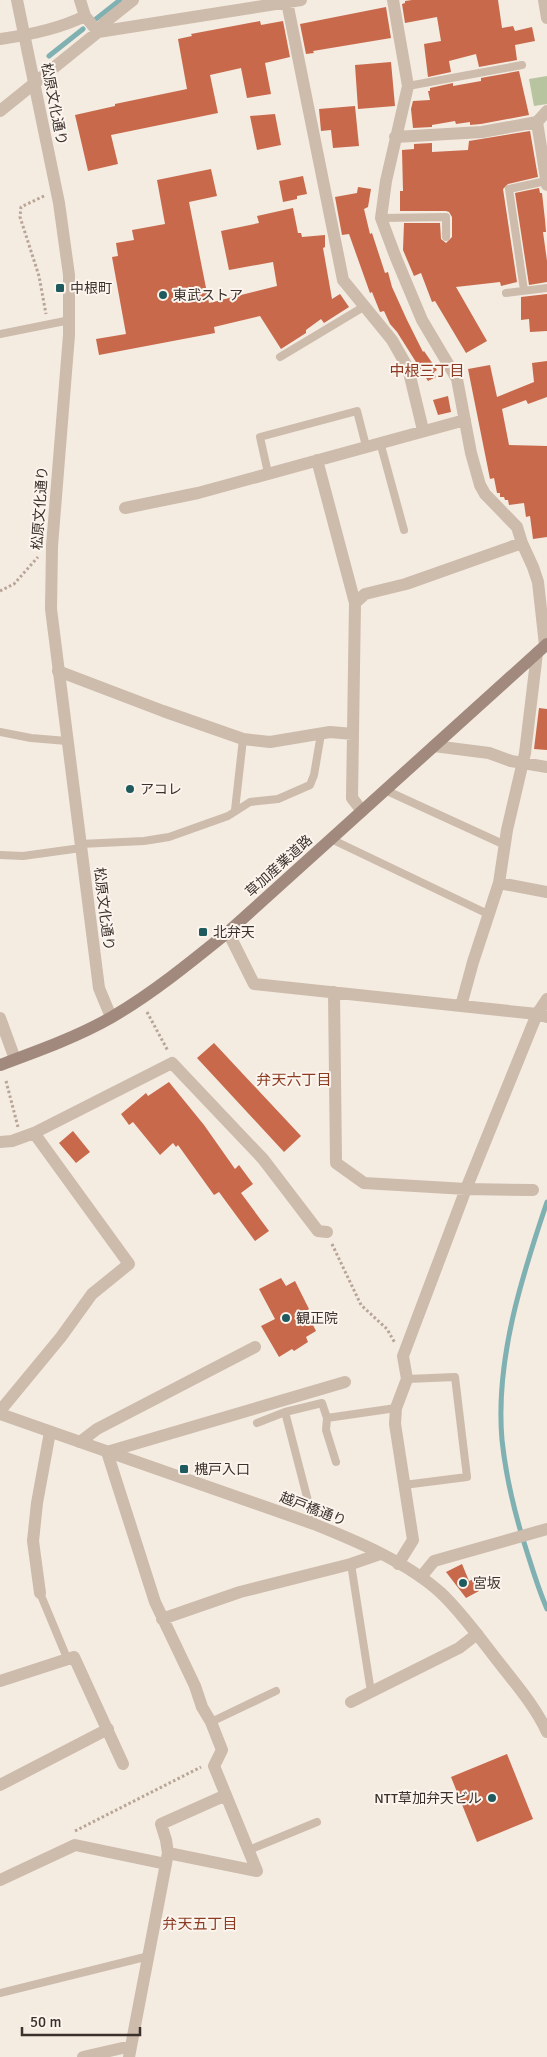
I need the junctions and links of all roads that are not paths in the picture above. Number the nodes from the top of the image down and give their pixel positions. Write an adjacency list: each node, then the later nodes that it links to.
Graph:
1 (17, 0): 12 (street, 松原文化通り)
2 (80, 0): 9 (street)
3 (133, 0): 11 (street)
4 (301, 0): 7 (street)
5 (393, 0): 16 (street)
6 (544, 0): 10 (street)
7 (288, 2): 8 (street); 28 (street)
8 (253, 4): 11 (street)
9 (85, 16): 11 (street); 12 (street)
10 (547, 18)
11 (98, 32): 15 (street)
12 (24, 36): 13 (street); 15 (street, 松原文化通り)
13 (0, 39)
14 (522, 65): 16 (lane)
15 (34, 82): 17 (street); 29 (street, 松原文化通り)
16 (408, 86): 20 (street)
17 (0, 111)
18 (547, 111): 19 (street)
19 (537, 122): 20 (street); 21 (street)
20 (395, 137): 23 (street)
21 (546, 181): 22 (street); 26 (lane)
22 (547, 185)
23 (381, 218): 24 (lane); 32 (street)
24 (446, 237)
25 (547, 288): 26 (lane)
26 (524, 290): 27 (lane)
27 (506, 293)
28 (365, 306): 31 (lane); 33 (street)
29 (70, 320): 30 (lane); 43 (street, 松原文化通り)
30 (0, 334)
31 (280, 357)
32 (465, 420): 33 (street); 40 (street)
33 (423, 430): 34 (street)
34 (380, 442): 35 (street); 39 (lane)
35 (366, 446): 36 (street); 37 (lane)
36 (317, 460): 37 (street); 41 (street)
37 (268, 473): 38 (street)
38 (125, 508)
39 (404, 530)
40 (522, 544): 41 (street); 42 (street)
41 (355, 603): 46 (street)
42 (543, 647): 49 (main road, 草加産業道路); 50 (street)
43 (58, 671): 47 (street); 48 (street, 松原文化通り)
44 (0, 732): 48 (lane)
45 (321, 734): 46 (street); 47 (street); 53 (lane)
46 (353, 734): 54 (street)
47 (243, 739): 53 (lane)
48 (67, 741): 57 (street, 松原文化通り)
49 (434, 746): 50 (street); 52 (main road, 草加産業道路)
50 (523, 763): 51 (street); 56 (street)
51 (547, 767)
52 (385, 790): 54 (main road, 草加産業道路); 56 (lane)
53 (234, 810): 57 (lane)
54 (362, 811): 55 (main road, 草加産業道路)
55 (331, 839): 61 (lane); 62 (main road, 草加産業道路)
56 (505, 845): 59 (street)
57 (80, 846): 58 (lane); 67 (street, 松原文化通り)
58 (0, 855)
59 (499, 883): 60 (street); 61 (street)
60 (547, 892)
61 (490, 915): 65 (street)
62 (228, 932): 63 (street); 67 (main road, 草加産業道路)
63 (334, 992): 65 (street); 73 (street)
64 (547, 999): 66 (street)
65 (461, 1006): 66 (street)
66 (542, 1015): 73 (street)
67 (111, 1017): 69 (main road, 草加産業道路)
68 (0, 1018): 69 (street)
69 (15, 1060): 70 (main road, 草加産業道路)
70 (0, 1065)
71 (34, 1133): 72 (street); 75 (street); 80 (street)
72 (0, 1142)
73 (466, 1189): 74 (street); 77 (street)
74 (533, 1190)
75 (327, 1232)
76 (254, 1347): 85 (street)
77 (407, 1379): 79 (street); 88 (lane)
78 (345, 1382): 86 (street)
79 (396, 1408): 82 (lane); 88 (street)
80 (0, 1412): 84 (street, 越戸橋通り)
81 (285, 1412): 82 (lane); 83 (lane); 89 (lane)
82 (327, 1418): 87 (lane)
83 (256, 1422)
84 (50, 1432): 85 (street, 越戸橋通り); 95 (street)
85 (80, 1442): 86 (street, 越戸橋通り)
86 (107, 1452): 89 (street, 越戸橋通り); 96 (street)
87 (336, 1462)
88 (404, 1485): 93 (street)
89 (314, 1524): 91 (street, 越戸橋通り)
90 (547, 1528): 94 (street)
91 (380, 1554): 92 (street); 93 (street, 越戸橋通り)
92 (352, 1564): 96 (street); 101 (lane)
93 (398, 1564): 94 (street, 越戸橋通り)
94 (421, 1577): 97 (street, 越戸橋通り)
95 (40, 1593): 98 (lane)
96 (162, 1619): 103 (street)
97 (477, 1634): 101 (street); 105 (street, 越戸橋通り)
98 (67, 1658): 99 (street); 104 (street)
99 (0, 1681)
100 (276, 1691): 103 (lane)
101 (371, 1692): 102 (street)
102 (351, 1702)
103 (211, 1722): 108 (street)
104 (108, 1729): 106 (street); 107 (street)
105 (547, 1732)
106 (123, 1764)
107 (0, 1785)
108 (226, 1795): 110 (street); 111 (street)
109 (317, 1822): 110 (lane)
110 (249, 1850): 111 (street)
111 (167, 1859): 112 (street); 113 (street)
112 (0, 1880)
113 (149, 1956): 114 (lane); 115 (street)
114 (0, 1993)
115 (130, 2051): 116 (street)
116 (83, 2057)

